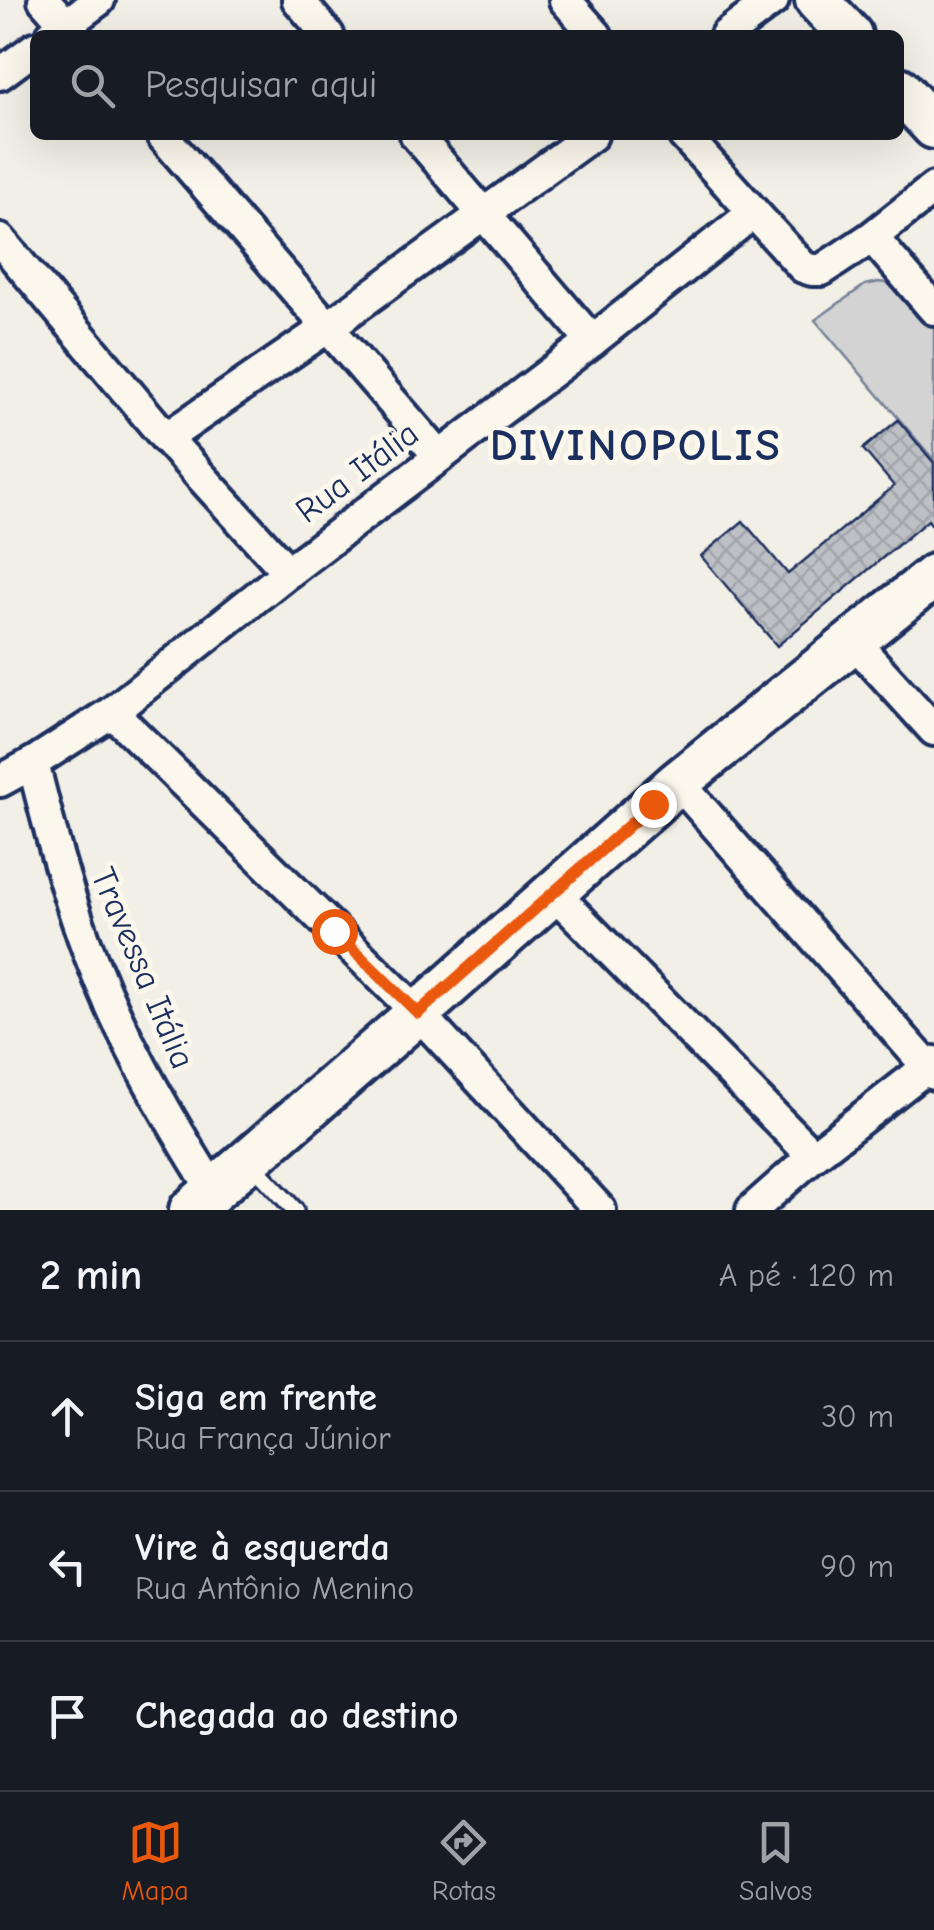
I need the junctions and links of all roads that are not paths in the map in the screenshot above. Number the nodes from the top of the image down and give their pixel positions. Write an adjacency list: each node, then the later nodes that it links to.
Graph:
1 (44, 0): 7 (street)
2 (99, 0): 8 (street)
3 (298, 0): 9 (street)
4 (565, 0): 10 (street)
5 (772, 0): 11 (street)
6 (818, 0): 12 (street)
7 (63, 30)
8 (65, 30)
9 (324, 30)
10 (592, 30)
11 (733, 30)
12 (845, 30)
13 (30, 52): 14 (street)
14 (0, 74)
15 (904, 94): 16 (street)
16 (934, 127)
17 (166, 140): 27 (street)
18 (420, 140): 23 (street)
19 (585, 140): 23 (street)
20 (688, 140): 22 (street)
21 (934, 188): 24 (street)
22 (753, 212): 24 (street); 28 (street, Rua Itália)
23 (486, 214): 27 (street); 28 (street)
24 (872, 238): 26 (street)
25 (0, 240): 29 (street)
26 (934, 309)
27 (328, 327): 29 (street); 30 (street)
28 (592, 341): 30 (street, Rua Itália)
29 (166, 438): 31 (street)
30 (439, 456): 31 (street, Rua Itália)
31 (288, 572): 34 (street, Rua Itália)
32 (934, 576): 33 (street)
33 (854, 641): 35 (street); 38 (street)
34 (112, 712): 36 (street, Rua Itália); 40 (street)
35 (934, 730)
36 (33, 763): 37 (street, Rua Itália); 44 (street, Travessa Itália)
37 (0, 781)
38 (678, 782): 39 (street); 41 (street)
39 (554, 893): 40 (street); 42 (street)
40 (418, 1013): 43 (street); 46 (street)
41 (932, 1068): 42 (street)
42 (813, 1156): 47 (street)
43 (248, 1160): 44 (street); 45 (lane)
44 (202, 1200)
45 (295, 1210)
46 (600, 1210)
47 (752, 1210)

